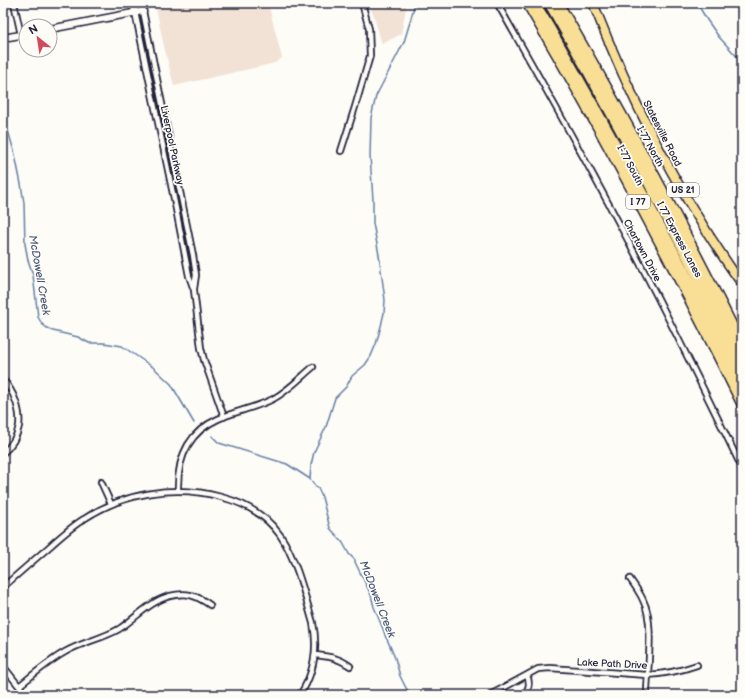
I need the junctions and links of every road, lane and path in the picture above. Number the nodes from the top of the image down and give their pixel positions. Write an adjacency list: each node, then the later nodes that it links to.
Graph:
1 (14, 3): 13 (street)
2 (133, 3): 12 (street, Liverpool Parkway)
3 (142, 3): 11 (street, Liverpool Parkway)
4 (362, 3): 17 (street)
5 (497, 3): 30 (street, Chartown Drive)
6 (527, 3): 27 (highway, I-77 South / I 77)
7 (535, 3): 26 (highway, I 77 Express Lanes / I 77)
8 (549, 3): 23 (highway, I 77 Express Lanes / I 77)
9 (558, 3): 20 (highway, I-77 North / I 77)
10 (593, 3): 18 (main road, Statesville Road / US 21)
11 (143, 10): 12 (street); 19 (street, Liverpool Parkway)
12 (135, 12): 14 (street); 19 (street, Liverpool Parkway)
13 (18, 18)
14 (58, 27)
15 (18, 35): 16 (street)
16 (3, 38)
17 (341, 151)
18 (742, 284)
19 (194, 290): 28 (street, Liverpool Parkway)
20 (733, 326): 21 (highway, I-77 North / I 77); 22 (highway)
21 (742, 344)
22 (742, 353)
23 (742, 365)
24 (313, 367): 28 (street)
25 (3, 380): 29 (street)
26 (742, 384)
27 (742, 404)
28 (224, 417): 32 (street)
29 (3, 454)
30 (742, 468)
31 (101, 482): 33 (street)
32 (178, 491): 33 (street); 37 (street)
33 (111, 504): 35 (street)
34 (630, 579): 42 (street)
35 (3, 587)
36 (210, 605): 43 (street)
37 (315, 655): 40 (street); 45 (street)
38 (697, 665): 42 (street, Lake Path Drive)
39 (3, 666): 43 (street)
40 (350, 666)
41 (527, 674): 42 (street, Lake Path Drive); 46 (street, Lake Path Drive); 47 (street)
42 (647, 675): 48 (street)
43 (19, 686): 44 (street)
44 (26, 695)
45 (300, 695)
46 (490, 695)
47 (523, 695)
48 (647, 695)

